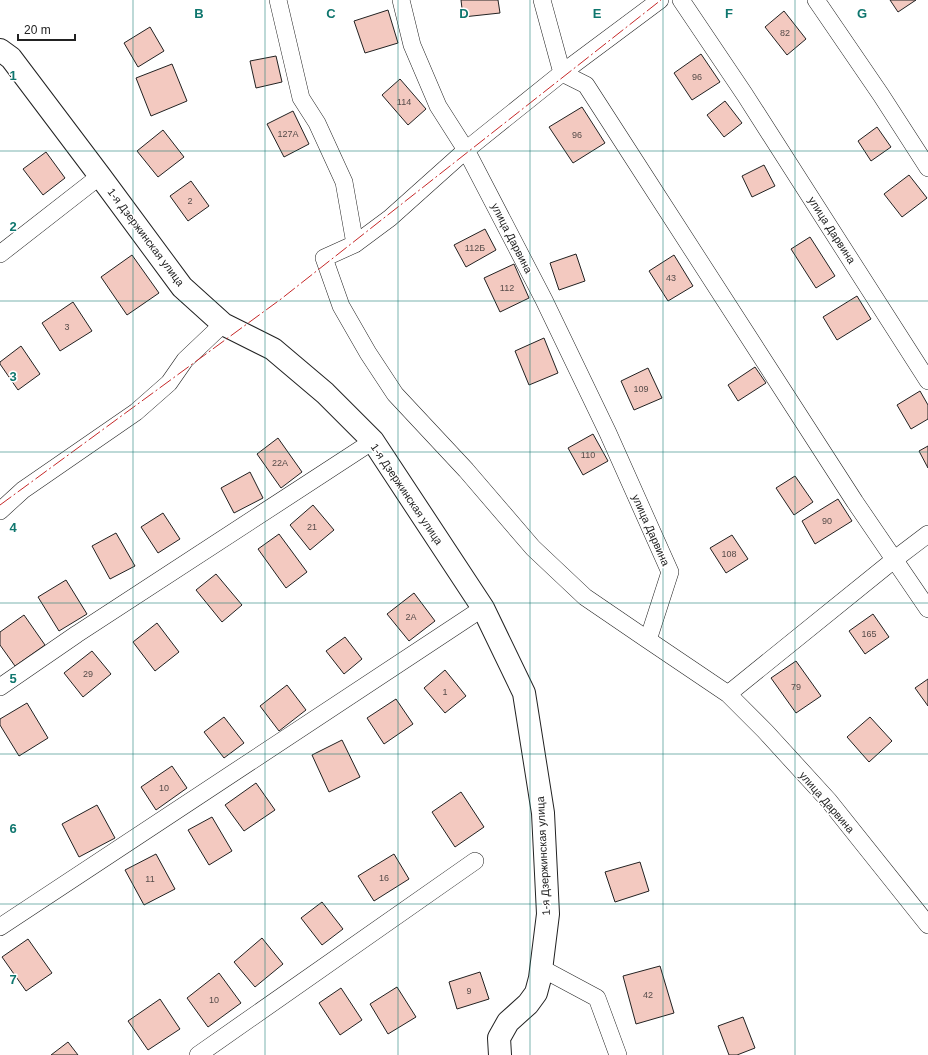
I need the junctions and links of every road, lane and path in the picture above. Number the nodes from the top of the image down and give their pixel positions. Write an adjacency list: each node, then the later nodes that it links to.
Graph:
1 (278, 0): 12 (street)
2 (401, 0): 9 (street, улица Дарвина)
3 (542, 0): 8 (street)
4 (660, 0): 8 (street)
5 (682, 0): 15 (street, улица Дарвина)
6 (816, 0): 10 (street)
7 (0, 50): 11 (street, 1-я Дзержинская улица)
8 (562, 73): 9 (street); 19 (street)
9 (466, 150): 12 (street); 22 (street, улица Дарвина)
10 (928, 168)
11 (100, 176): 13 (street); 14 (street, 1-я Дзержинская улица)
12 (355, 244): 22 (street)
13 (0, 254)
14 (223, 324): 16 (street, 1-я Дзержинская улица); 17 (street)
15 (928, 381)
16 (373, 441): 20 (street, 1-я Дзержинская улица); 23 (street)
17 (0, 511)
18 (928, 534): 19 (street)
19 (895, 559): 21 (street); 24 (street)
20 (483, 608): 27 (street); 28 (street, 1-я Дзержинская улица)
21 (928, 609)
22 (648, 640): 24 (street, улица Дарвина)
23 (0, 687)
24 (728, 694): 26 (street, улица Дарвина)
25 (474, 860): 29 (street)
26 (928, 925)
27 (0, 927)
28 (541, 968): 30 (street, 1-я Дзержинская улица); 31 (street)
29 (198, 1055)
30 (500, 1055)
31 (618, 1055)

